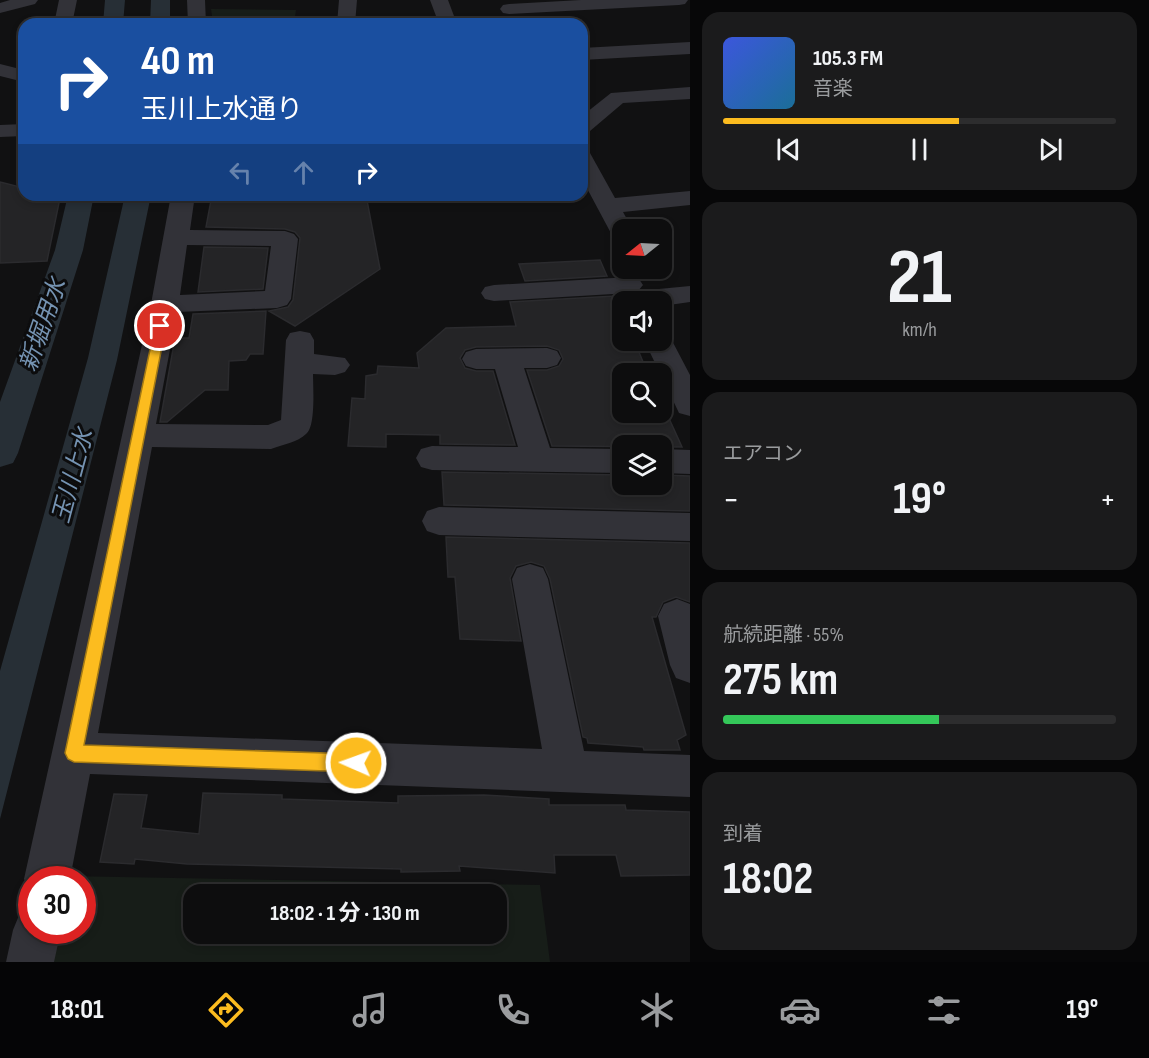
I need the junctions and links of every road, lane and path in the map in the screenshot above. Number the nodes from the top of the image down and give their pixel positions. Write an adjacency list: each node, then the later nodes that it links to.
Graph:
1 (28, 0): 7 (street)
2 (68, 0): 9 (street)
3 (196, 0): 10 (street)
4 (348, 0): 11 (street)
5 (439, 0): 12 (street)
6 (679, 0): 8 (street)
7 (0, 8)
8 (509, 11)
9 (64, 18)
10 (197, 18)
11 (346, 18)
12 (446, 18)
13 (690, 48): 14 (street)
14 (588, 54)
15 (0, 70): 16 (street)
16 (18, 74)
17 (690, 93): 18 (street)
18 (588, 121)
19 (18, 130): 20 (street)
20 (0, 131)
21 (588, 170): 24 (street)
22 (690, 198): 24 (street)
23 (182, 201): 26 (street)
24 (607, 206): 25 (street)
25 (614, 219)
26 (177, 237): 30 (street); 30 (street)
27 (633, 289): 28 (street); 29 (street)
28 (494, 294)
29 (690, 294)
30 (165, 304): 37 (street)
31 (663, 351): 36 (street)
32 (506, 358): 33 (street); 34 (street); 39 (street)
33 (547, 358)
34 (476, 359)
35 (335, 365): 37 (street)
36 (690, 405)
37 (139, 435): 48 (street)
38 (432, 458): 39 (street)
39 (538, 460): 40 (street)
40 (612, 461)
41 (672, 461): 42 (street)
42 (690, 462)
43 (439, 521): 44 (street)
44 (690, 527)
45 (530, 579): 49 (street)
46 (677, 616): 47 (street)
47 (690, 665)
48 (74, 753): 49 (street); 51 (street)
49 (567, 771): 50 (street)
50 (690, 776)
51 (50, 866)
52 (34, 944): 53 (street)
53 (30, 962)

